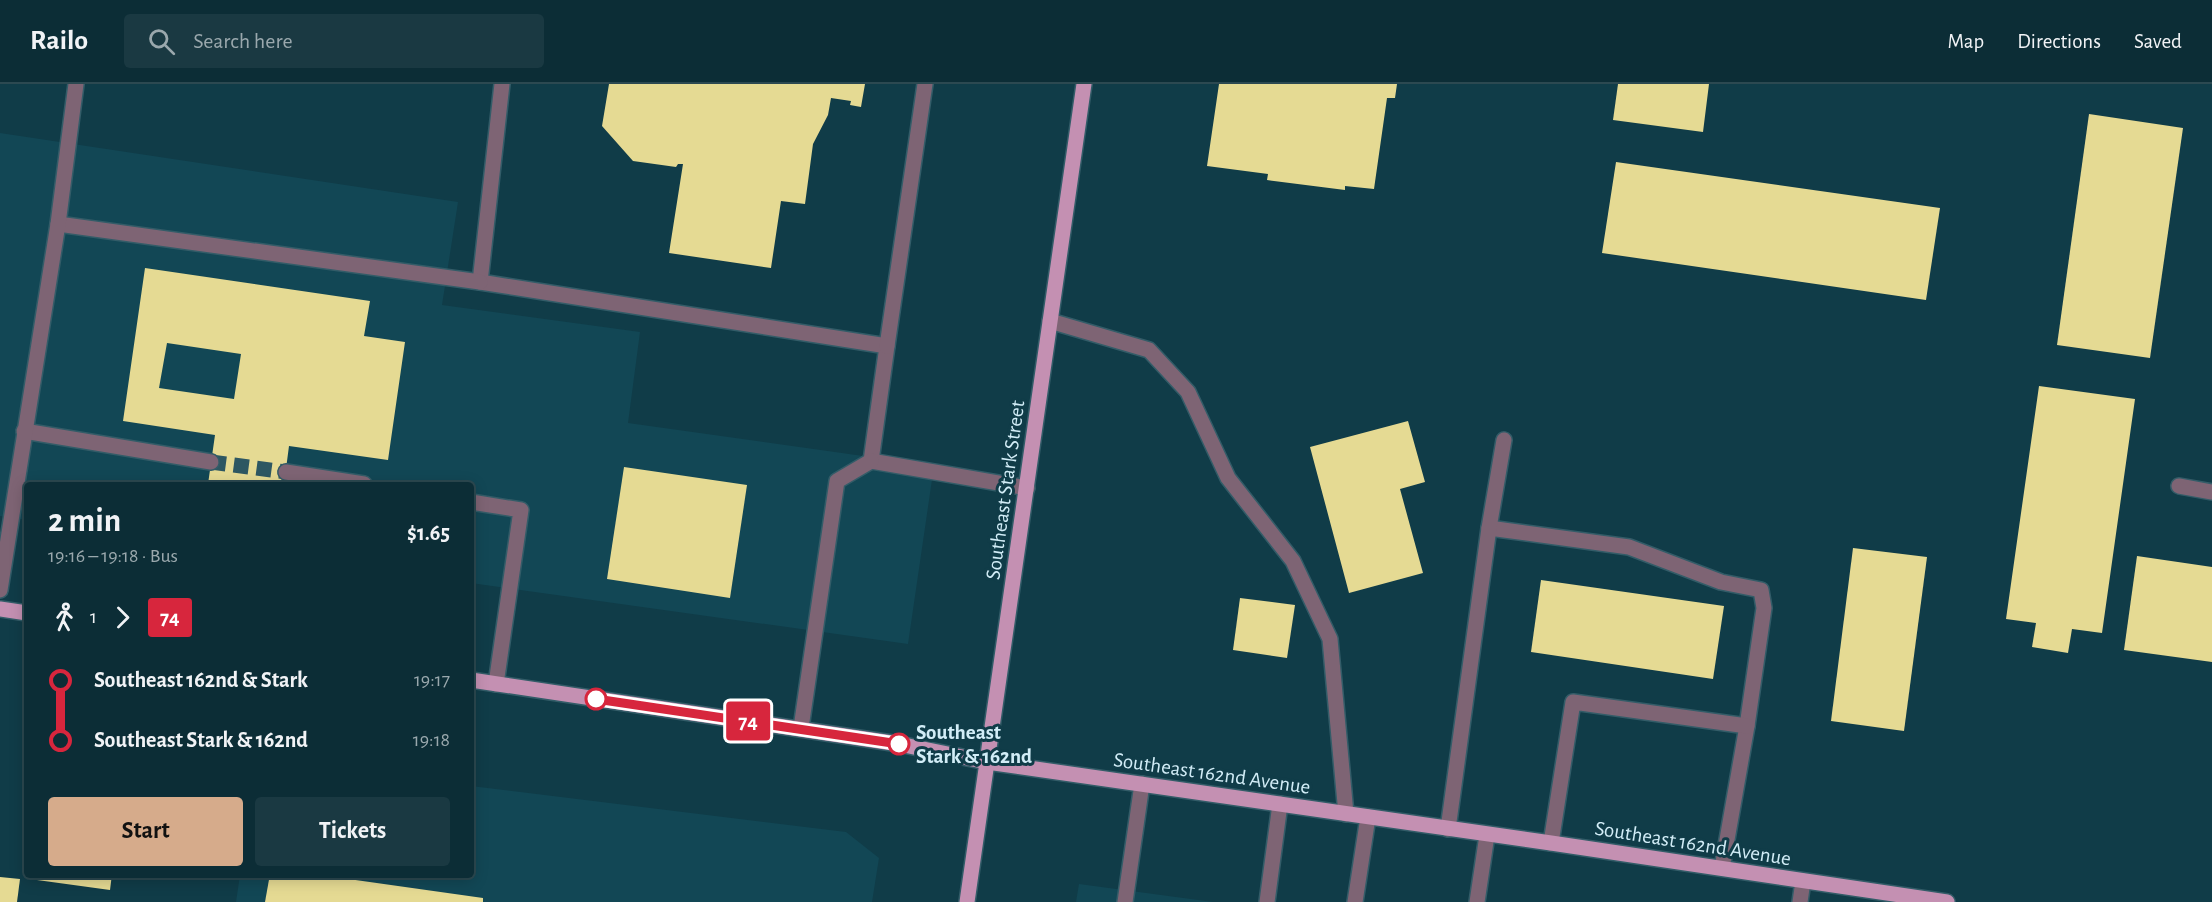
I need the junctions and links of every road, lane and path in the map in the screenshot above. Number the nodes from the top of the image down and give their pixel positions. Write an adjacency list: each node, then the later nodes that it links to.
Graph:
1 (76, 84): 5 (lane)
2 (502, 84): 6 (lane)
3 (925, 84): 8 (lane)
4 (1084, 84): 7 (main road, Southeast Stark Street)
5 (58, 224): 6 (lane); 9 (lane)
6 (480, 282): 8 (lane)
7 (1050, 321): 16 (main road, Southeast Stark Street); 30 (lane)
8 (887, 346): 11 (lane)
9 (24, 431): 12 (lane); 20 (lane)
10 (1504, 440): 19 (lane)
11 (871, 461): 16 (lane); 26 (lane)
12 (211, 462)
13 (286, 472): 14 (lane)
14 (351, 482)
15 (2179, 486): 17 (lane)
16 (1027, 488): 27 (main road, Southeast Stark Street)
17 (2212, 492)
18 (474, 502): 24 (lane)
19 (1489, 528): 25 (lane); 32 (lane)
20 (0, 590)
21 (0, 609): 22 (main road)
22 (24, 613)
23 (474, 680): 24 (main road, Southeast 162nd Avenue)
24 (496, 684): 26 (main road, Southeast 162nd Avenue)
25 (1748, 726): 34 (lane); 35 (lane)
26 (801, 728): 27 (main road, Southeast 162nd Avenue)
27 (987, 762): 28 (main road, Southeast 162nd Avenue); 37 (main road, Southeast Stark Street)
28 (1142, 784): 29 (main road, Southeast 162nd Avenue); 38 (lane)
29 (1280, 804): 30 (main road, Southeast 162nd Avenue); 39 (lane)
30 (1346, 814): 31 (main road, Southeast 162nd Avenue)
31 (1368, 817): 32 (main road, Southeast 162nd Avenue); 40 (lane)
32 (1448, 829): 33 (main road, Southeast 162nd Avenue)
33 (1487, 835): 34 (main road, Southeast 162nd Avenue); 41 (lane)
34 (1551, 843): 35 (main road, Southeast 162nd Avenue)
35 (1722, 868): 36 (main road, Southeast 162nd Avenue)
36 (1803, 881): 42 (lane); 43 (main road, Southeast 162nd Avenue)
37 (967, 902)
38 (1125, 902)
39 (1267, 902)
40 (1355, 902)
41 (1477, 902)
42 (1800, 902)
43 (1947, 902)

